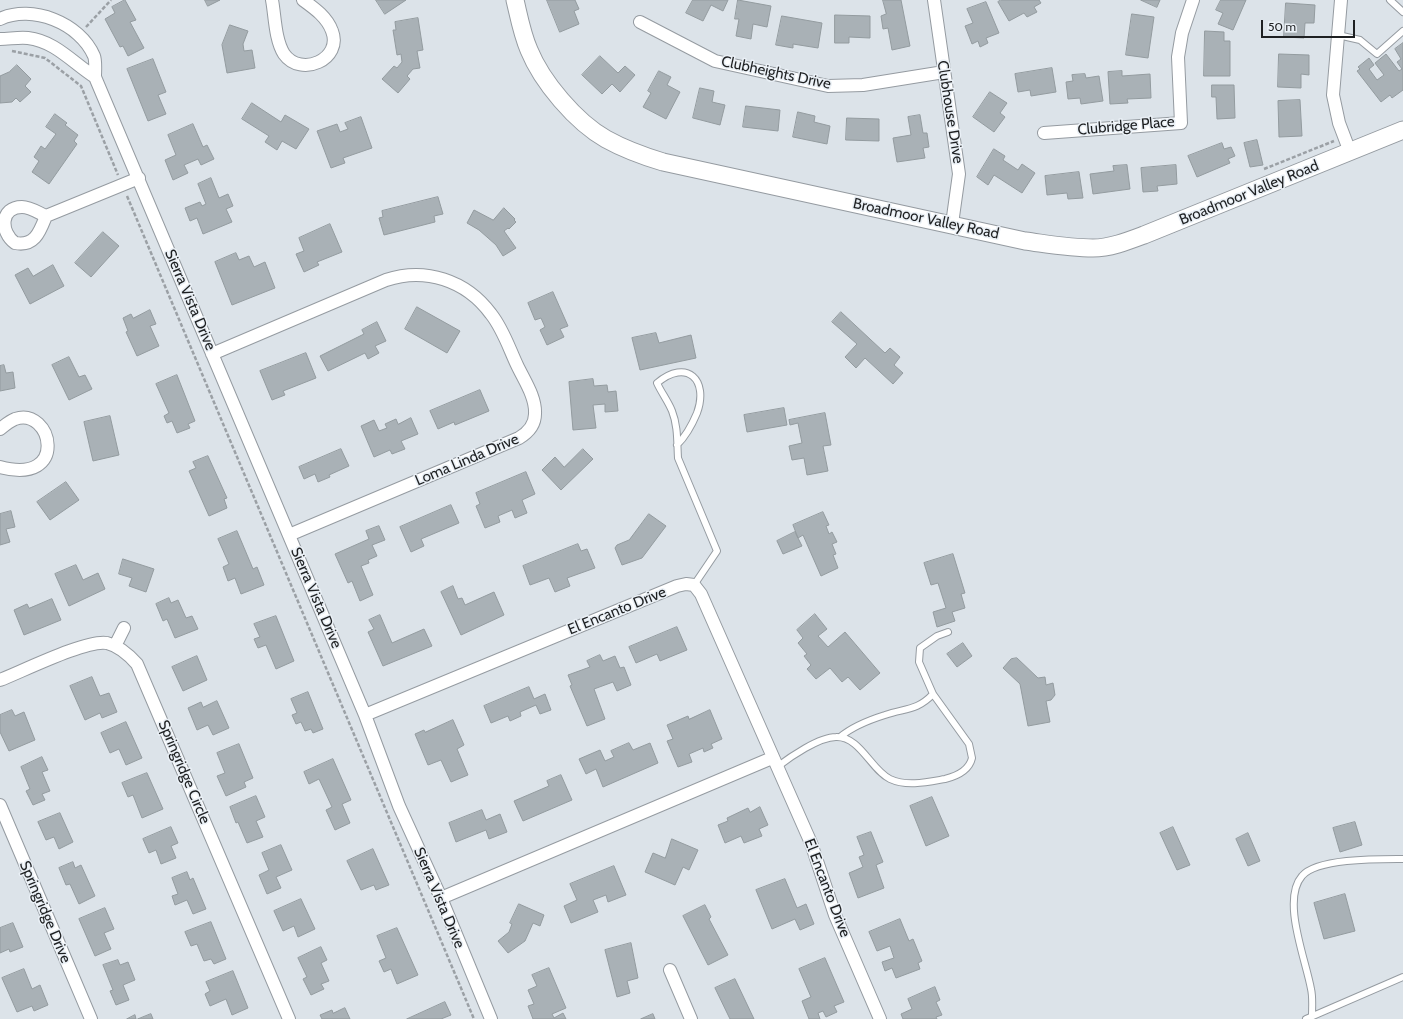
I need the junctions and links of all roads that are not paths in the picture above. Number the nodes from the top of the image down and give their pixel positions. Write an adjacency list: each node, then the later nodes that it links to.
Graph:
1 (272, 0): 2 (street)
2 (303, 0)
3 (515, 0): 21 (street, Broadmoor Valley Road)
4 (934, 0): 14 (street, Clubhouse Drive)
5 (1193, 0): 17 (street, Clubridge Place)
6 (1341, 0): 12 (street)
7 (1390, 0): 8 (lane)
8 (1403, 12)
9 (0, 19): 15 (street)
10 (640, 22): 14 (street, Clubheights Drive)
11 (1403, 31): 12 (lane)
12 (1338, 35): 18 (street)
13 (0, 39): 15 (street)
14 (944, 72): 21 (street, Clubhouse Drive)
15 (95, 77): 19 (street, Sierra Vista Drive)
16 (1403, 130): 18 (street, Broadmoor Valley Road)
17 (1044, 133)
18 (1347, 144): 21 (street, Broadmoor Valley Road)
19 (139, 178): 20 (street); 22 (street, Sierra Vista Drive)
20 (46, 216)
21 (952, 224)
22 (212, 354): 26 (street, Sierra Vista Drive); 26 (street, Loma Linda Drive)
23 (0, 429): 25 (street)
24 (677, 445): 24 (lane); 27 (lane)
25 (0, 467)
26 (289, 535): 33 (street, Sierra Vista Drive)
27 (694, 586): 33 (street, El Encanto Drive); 35 (street, El Encanto Drive)
28 (124, 628): 30 (street)
29 (948, 632): 32 (lane)
30 (115, 646): 31 (street); 43 (street, Springridge Circle)
31 (0, 680)
32 (933, 694): 34 (lane); 34 (lane)
33 (365, 715): 38 (street, Sierra Vista Drive)
34 (840, 737): 35 (lane)
35 (774, 762): 38 (street); 46 (street, El Encanto Drive)
36 (0, 805): 42 (street, Springridge Drive)
37 (1403, 859): 41 (lane)
38 (441, 898): 44 (street, Sierra Vista Drive)
39 (670, 970): 45 (street)
40 (1403, 977): 41 (lane)
41 (1309, 1018)
42 (91, 1019)
43 (289, 1019)
44 (491, 1019)
45 (692, 1019)
46 (880, 1019)

